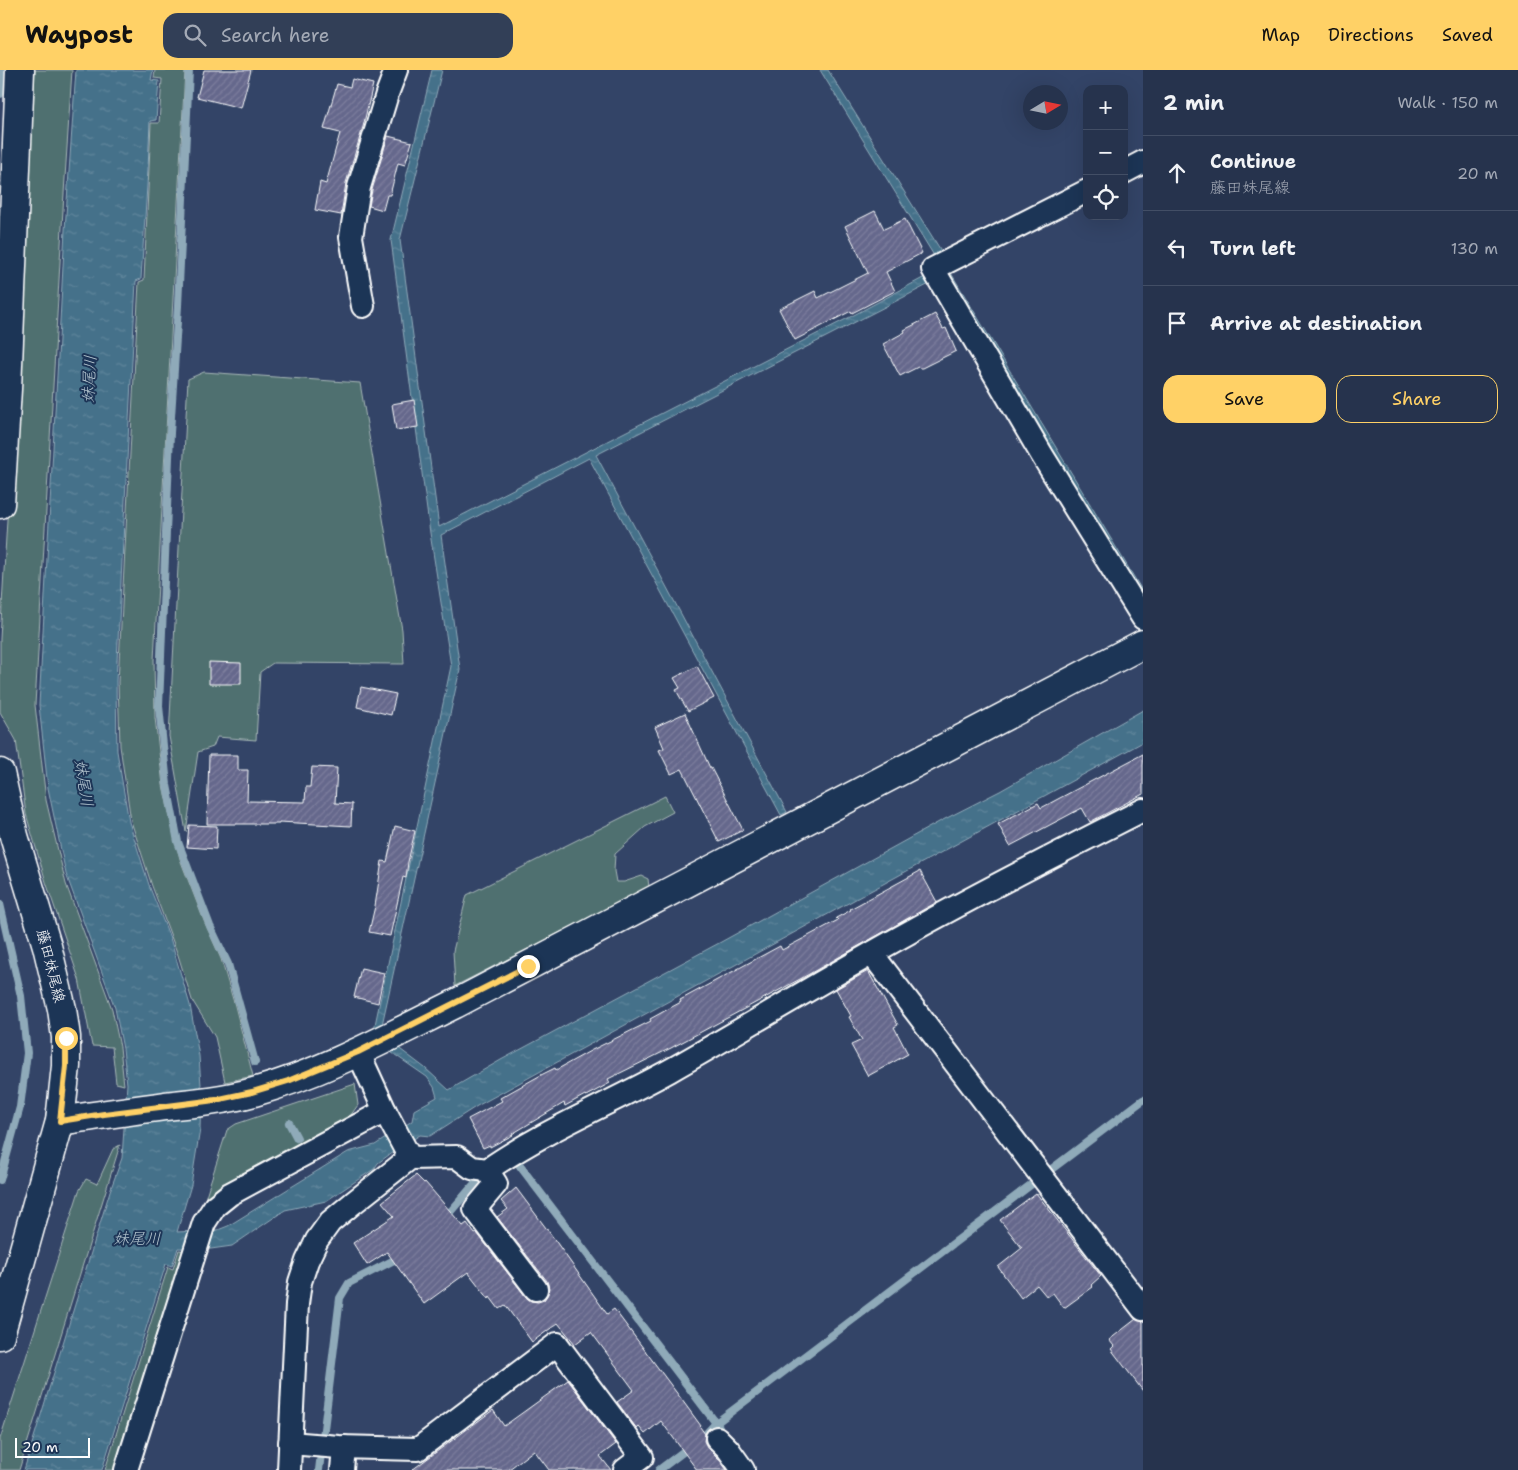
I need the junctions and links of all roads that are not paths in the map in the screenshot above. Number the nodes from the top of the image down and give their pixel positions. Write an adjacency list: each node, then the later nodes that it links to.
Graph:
1 (20, 70): 7 (street)
2 (396, 70): 6 (street)
3 (1143, 162): 4 (street)
4 (1128, 170)
5 (1083, 193): 8 (street)
6 (363, 306)
7 (0, 504)
8 (1143, 618)
9 (1143, 644): 13 (street)
10 (0, 773): 14 (street, 藤田妹尾線)
11 (1143, 810): 12 (street)
12 (872, 954): 16 (street); 18 (street)
13 (358, 1052): 14 (street); 15 (street)
14 (60, 1121): 19 (street, 藤田妹尾線)
15 (398, 1136): 16 (street); 21 (street); 23 (street)
16 (486, 1170): 17 (street)
17 (536, 1289)
18 (1143, 1309)
19 (0, 1335)
20 (717, 1438): 27 (street)
21 (300, 1444): 22 (street); 24 (street)
22 (342, 1447): 25 (street); 26 (street)
23 (126, 1470)
24 (289, 1470)
25 (342, 1470)
26 (625, 1470)
27 (743, 1470)

